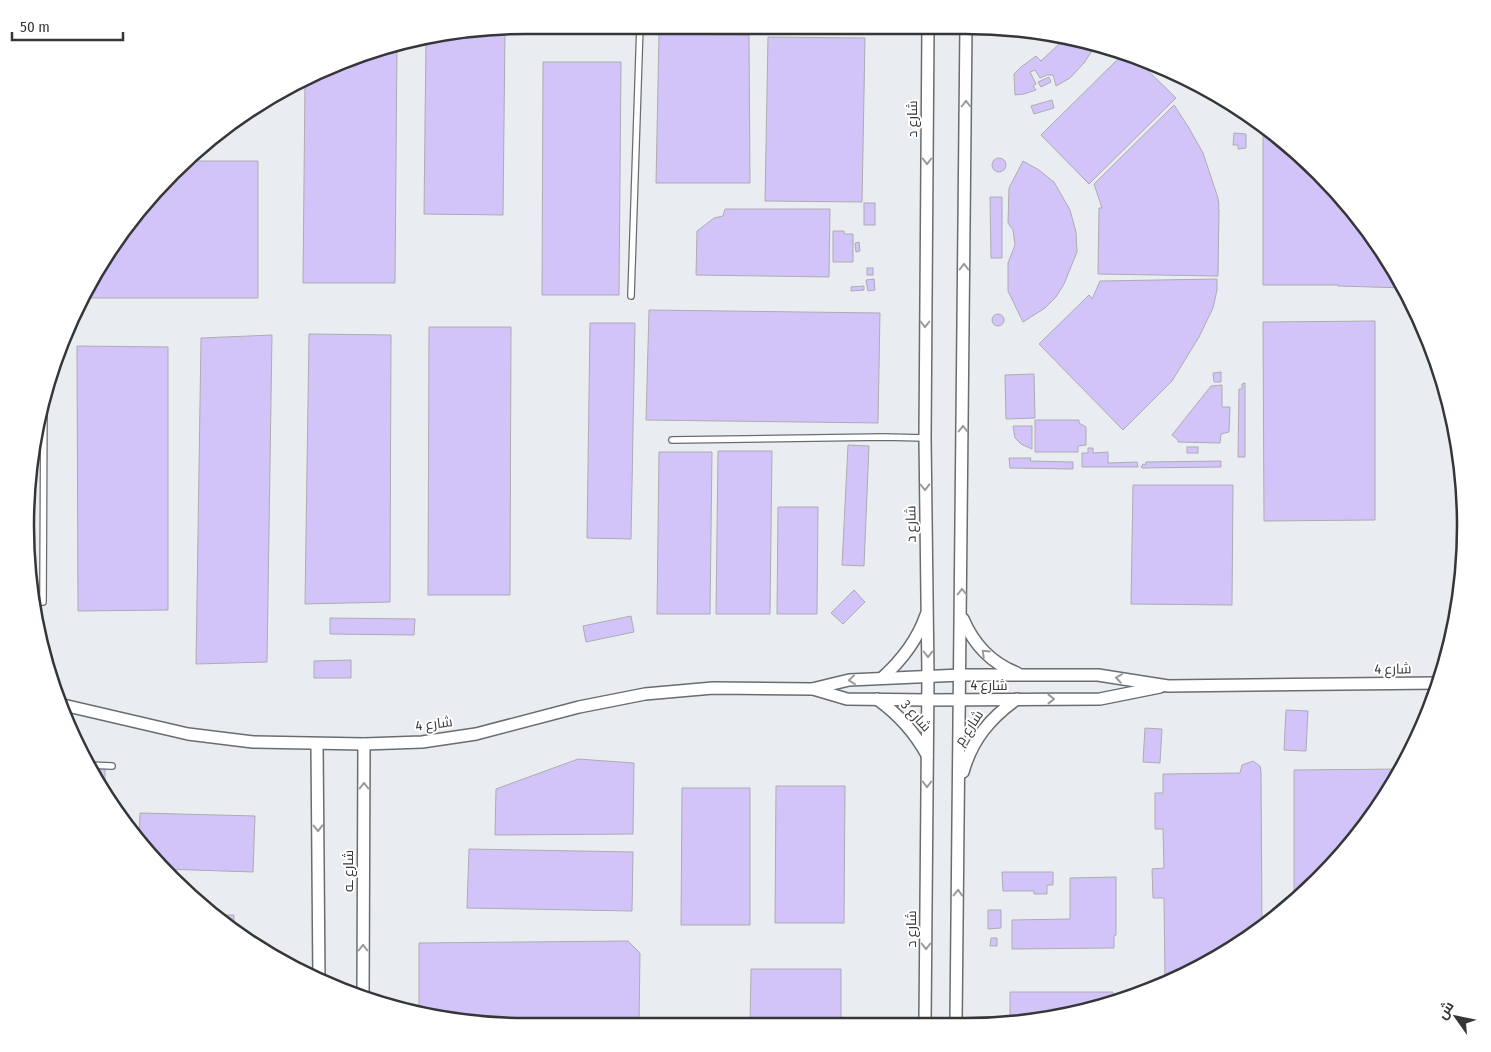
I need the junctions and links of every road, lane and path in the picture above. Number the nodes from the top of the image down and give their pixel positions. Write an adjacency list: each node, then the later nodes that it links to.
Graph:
1 (639, 34): 4 (lane)
2 (928, 34): 6 (street, شارع د, one-way to 6)
3 (966, 34): 10 (street, one-way to 3)
4 (631, 296)
5 (44, 427): 8 (lane)
6 (924, 438): 7 (lane); 9 (street, شارع د, one-way to 9)
7 (672, 440)
8 (40, 602)
9 (928, 609): 13 (street, شارع د, one-way to 13); 14 (street)
10 (961, 616): 11 (street); 12 (street, one-way to 10)
11 (961, 675): 12 (street, شارع 4); 13 (street, شارع 4); 21 (street)
12 (1023, 675): 16 (street, شارع 4, one-way to 12)
13 (928, 676): 14 (street, شارع 4); 20 (street, شارع د)
14 (882, 678): 17 (street, شارع 4, one-way to 17)
15 (1431, 684): 16 (street, شارع 4)
16 (1168, 686): 19 (street, شارع 4, one-way to 16)
17 (812, 689): 18 (street, شارع 4); 24 (street, شارع 4)
18 (877, 699): 20 (street, شارع 4); 25 (street, شارع 3)
19 (1017, 699): 21 (street, شارع 4); 28 (street, شارع م)
20 (928, 700): 21 (street, شارع 4); 25 (street, شارع د)
21 (960, 700): 28 (street)
22 (68, 706): 23 (street, شارع 4)
23 (317, 744): 24 (street, شارع 4); 29 (street, one-way to 29)
24 (364, 744): 30 (street, شارع ـه, one-way to 24)
25 (927, 756): 31 (street, شارع د, one-way to 31)
26 (96, 765): 27 (lane)
27 (112, 766)
28 (960, 783): 32 (street, one-way to 28)
29 (319, 972)
30 (362, 990)
31 (925, 1018)
32 (956, 1018)

